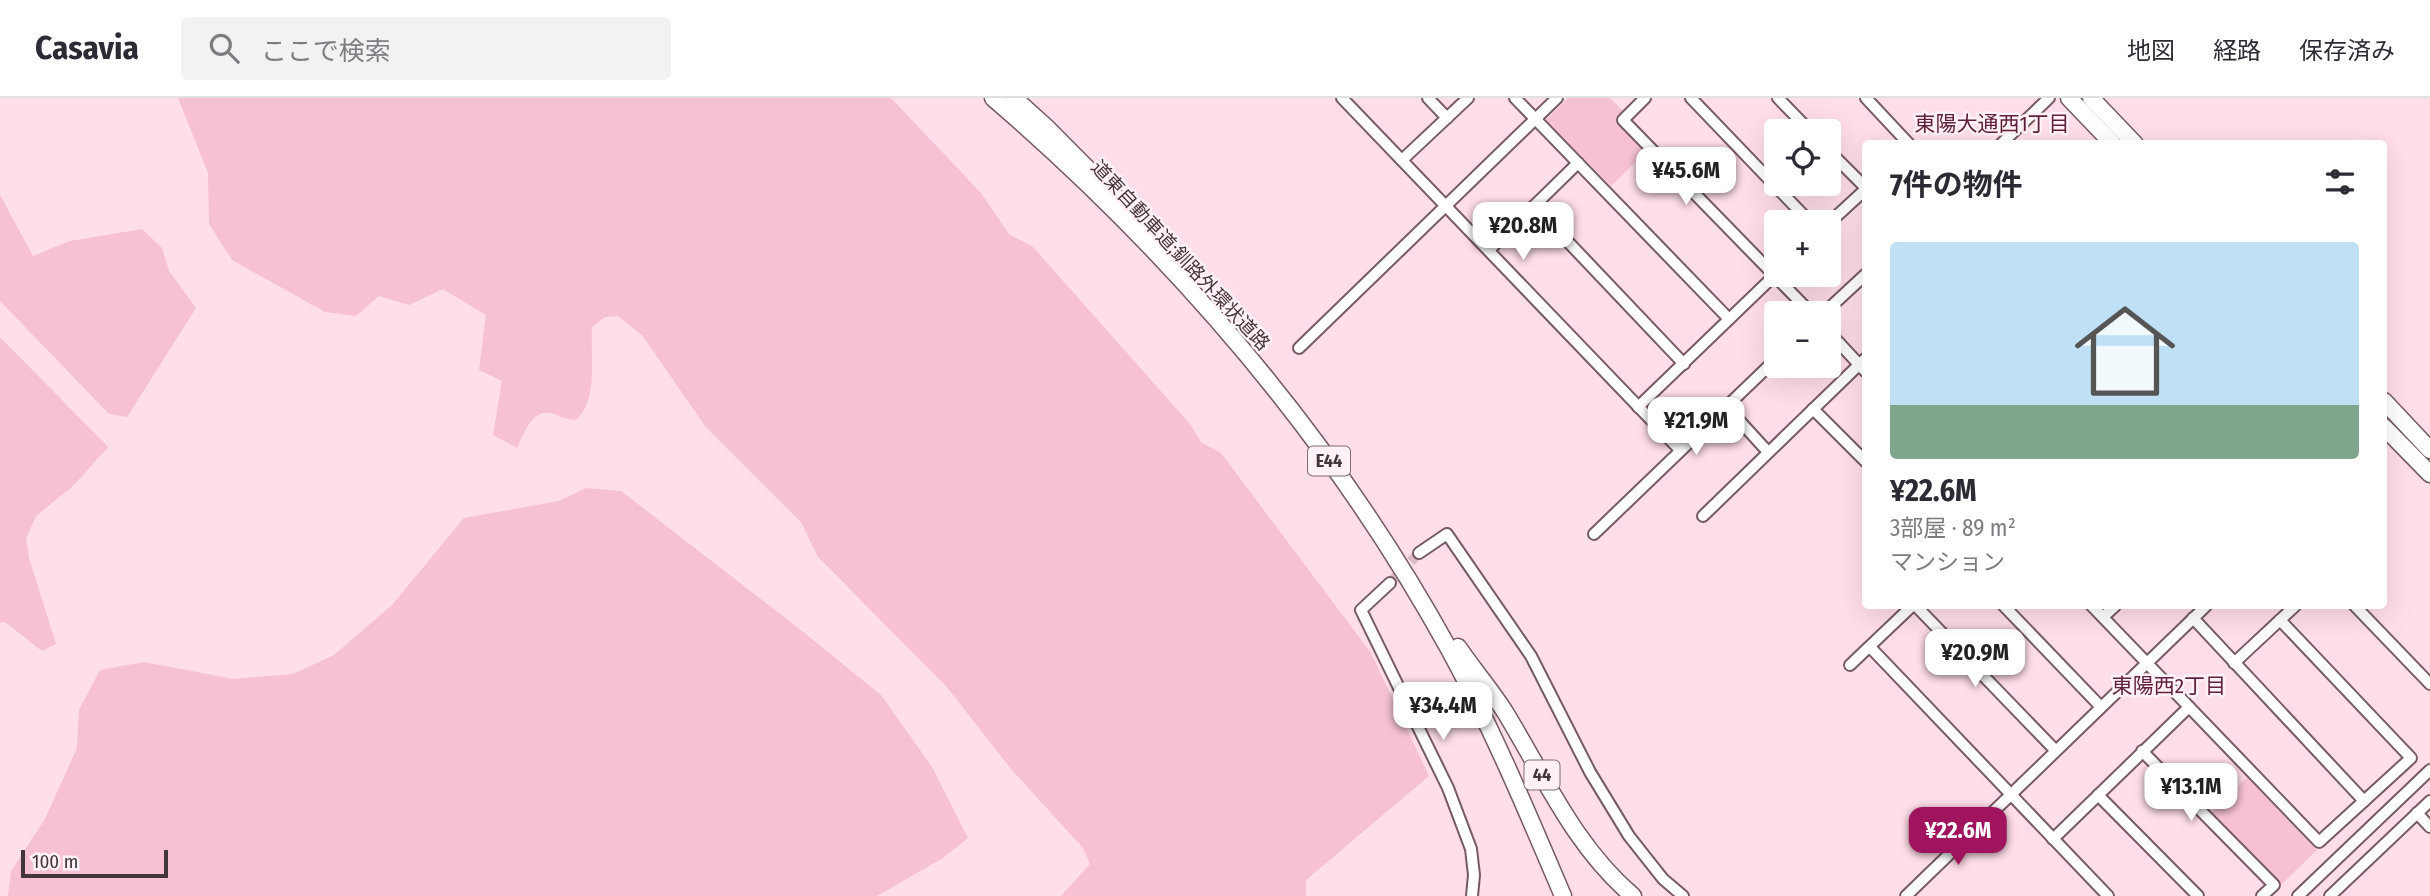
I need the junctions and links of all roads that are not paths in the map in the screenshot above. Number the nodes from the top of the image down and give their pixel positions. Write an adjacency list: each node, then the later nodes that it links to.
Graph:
1 (993, 98): 91 (highway, 道東自動車道;釧路外環状道路 / E44)
2 (1014, 98): 72 (highway, 道東自動車道;釧路外環状道路 / E44)
3 (1342, 98): 22 (street)
4 (1428, 98): 15 (street)
5 (1468, 98): 15 (street)
6 (1515, 98): 16 (street)
7 (1557, 98): 16 (street)
8 (1645, 98): 32 (street)
9 (1691, 98): 29 (street)
10 (1778, 98): 17 (street)
11 (1866, 98): 18 (street)
12 (2049, 98): 19 (street)
13 (2068, 98): 20 (highway)
14 (2091, 98): 21 (highway)
15 (1447, 118): 22 (street)
16 (1535, 118): 23 (street); 27 (street)
17 (1798, 119)
18 (1905, 140)
19 (2005, 140)
20 (2109, 140)
21 (2131, 140)
22 (1402, 160): 27 (street)
23 (1578, 163): 28 (street); 38 (street)
24 (1841, 163): 25 (street)
25 (1862, 185)
26 (1862, 193): 30 (street)
27 (1444, 205): 31 (street); 40 (street)
28 (1534, 206): 31 (street); 41 (street)
29 (1798, 210)
30 (1841, 212)
31 (1489, 250): 47 (street)
32 (1764, 262)
33 (1862, 278): 37 (street)
34 (1764, 286): 38 (street)
35 (1788, 287): 36 (street)
36 (1800, 301)
37 (1837, 301)
38 (1729, 320): 41 (street)
39 (1841, 344): 42 (street)
40 (1299, 348)
41 (1684, 364): 47 (street)
42 (1862, 364)
43 (1862, 366): 48 (street)
44 (1764, 370): 46 (street)
45 (2387, 404): 49 (highway)
46 (1726, 406): 52 (street); 54 (street)
47 (1638, 407): 52 (street)
48 (1813, 409): 54 (street); 55 (street)
49 (2399, 418): 50 (street); 53 (highway)
50 (2387, 429)
51 (2387, 433): 56 (highway)
52 (1680, 450): 58 (street)
53 (2430, 450)
54 (1768, 452): 57 (street)
55 (1862, 458)
56 (2430, 474)
57 (1703, 516)
58 (1594, 534)
59 (1419, 553): 94 (street)
60 (1390, 583): 90 (street)
61 (1911, 609): 73 (street)
62 (1917, 609): 80 (street)
63 (2007, 609): 78 (street)
64 (2095, 609): 69 (street)
65 (2112, 609): 69 (street)
66 (2203, 609): 70 (street)
67 (2292, 609): 71 (street)
68 (2358, 609): 77 (street)
69 (2103, 617): 74 (street)
70 (2193, 618): 74 (street); 75 (street)
71 (2280, 620): 75 (street); 85 (street)
72 (1458, 647): 92 (highway, 道東自動車道;釧路外環状道路 / E44); 93 (highway, 44)
73 (1870, 647): 76 (street); 83 (street)
74 (2146, 663): 78 (street); 79 (street)
75 (2234, 663): 85 (street)
76 (1850, 665)
77 (2430, 684)
78 (2100, 706): 80 (street)
79 (2189, 707): 81 (street); 85 (street)
80 (2056, 750): 83 (street)
81 (2143, 751): 84 (street); 98 (street)
82 (2430, 770): 99 (street)
83 (2009, 794): 89 (street); 95 (street)
84 (2098, 795): 89 (street); 97 (street)
85 (2364, 802)
86 (2430, 802): 87 (street)
87 (2417, 813): 88 (street); 100 (street)
88 (2430, 827)
89 (2053, 839): 96 (street)
90 (1472, 896)
91 (1563, 896)
92 (1575, 896)
93 (1633, 896)
94 (1683, 896)
95 (1906, 896)
96 (2108, 896)
97 (2197, 896)
98 (2262, 896)
99 (2298, 896)
100 (2330, 896)

